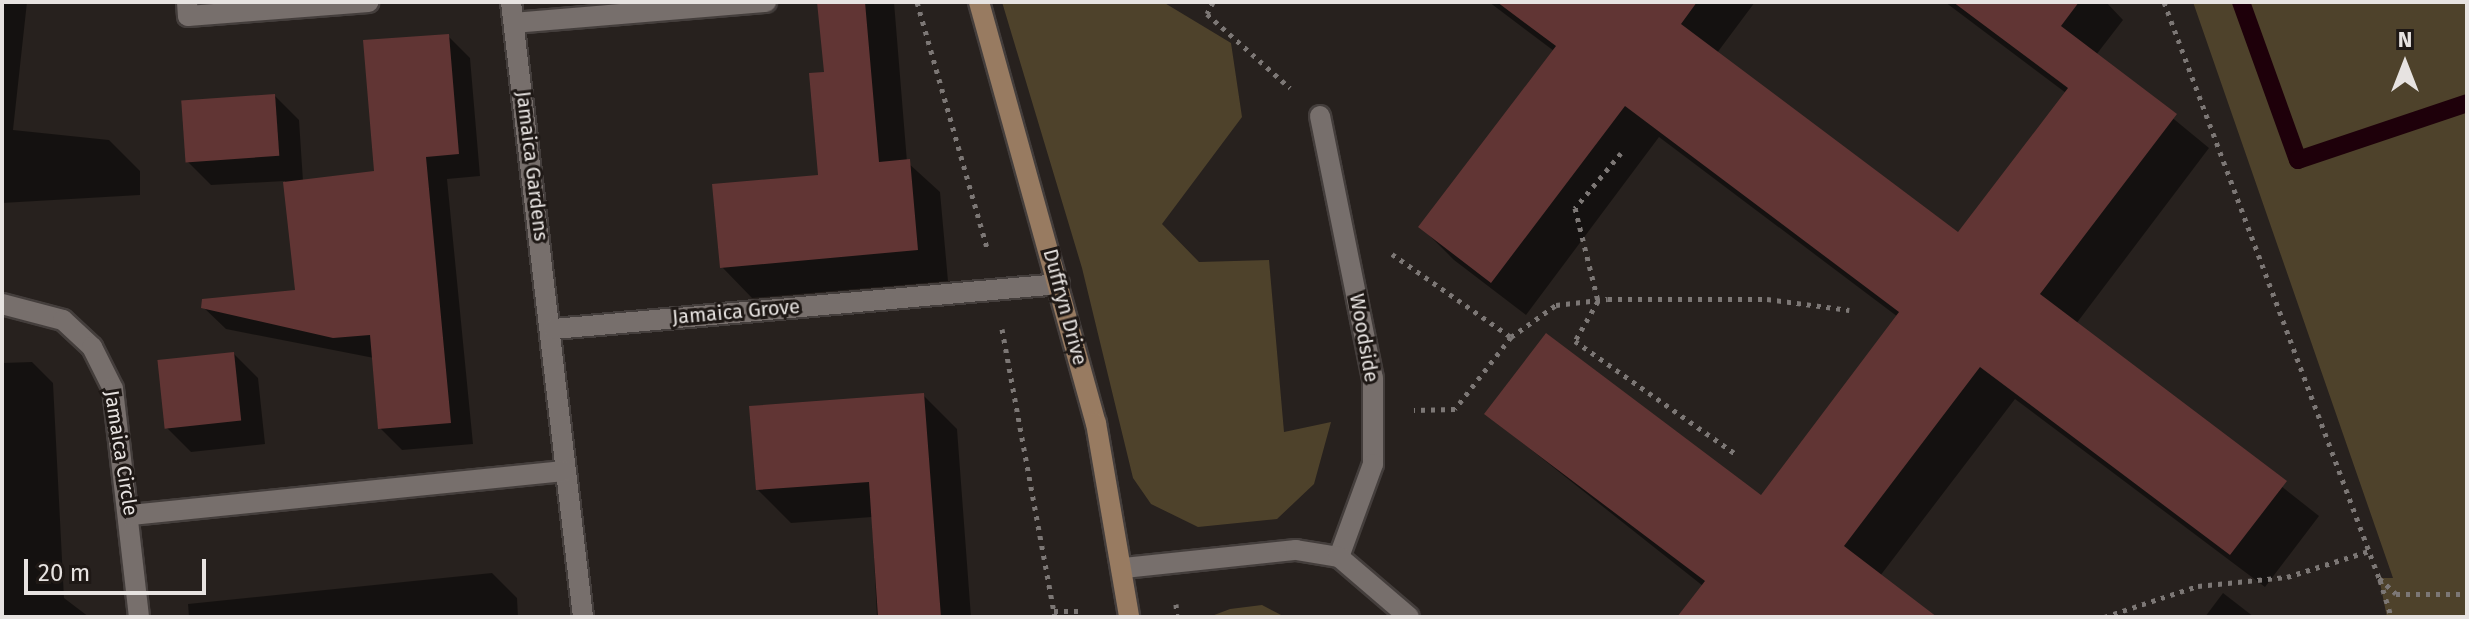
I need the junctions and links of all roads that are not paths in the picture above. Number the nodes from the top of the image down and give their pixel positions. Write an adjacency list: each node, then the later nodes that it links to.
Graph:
1 (187, 2): 2 (street)
2 (368, 2)
3 (766, 2): 5 (street)
4 (979, 2): 7 (street, Duffryn Drive)
5 (512, 12): 9 (street, Jamaica Gardens)
6 (1320, 116): 12 (street, Woodside)
7 (1059, 284): 9 (street, Jamaica Grove); 13 (street, Duffryn Drive)
8 (2, 304): 11 (street, Jamaica Circle)
9 (554, 329): 10 (street)
10 (564, 471): 11 (street); 15 (street)
11 (131, 515): 14 (street, Jamaica Circle)
12 (1339, 557): 13 (street); 17 (street)
13 (1124, 568): 16 (street, Duffryn Drive)
14 (139, 617)
15 (583, 617)
16 (1129, 617)
17 (1409, 617)

